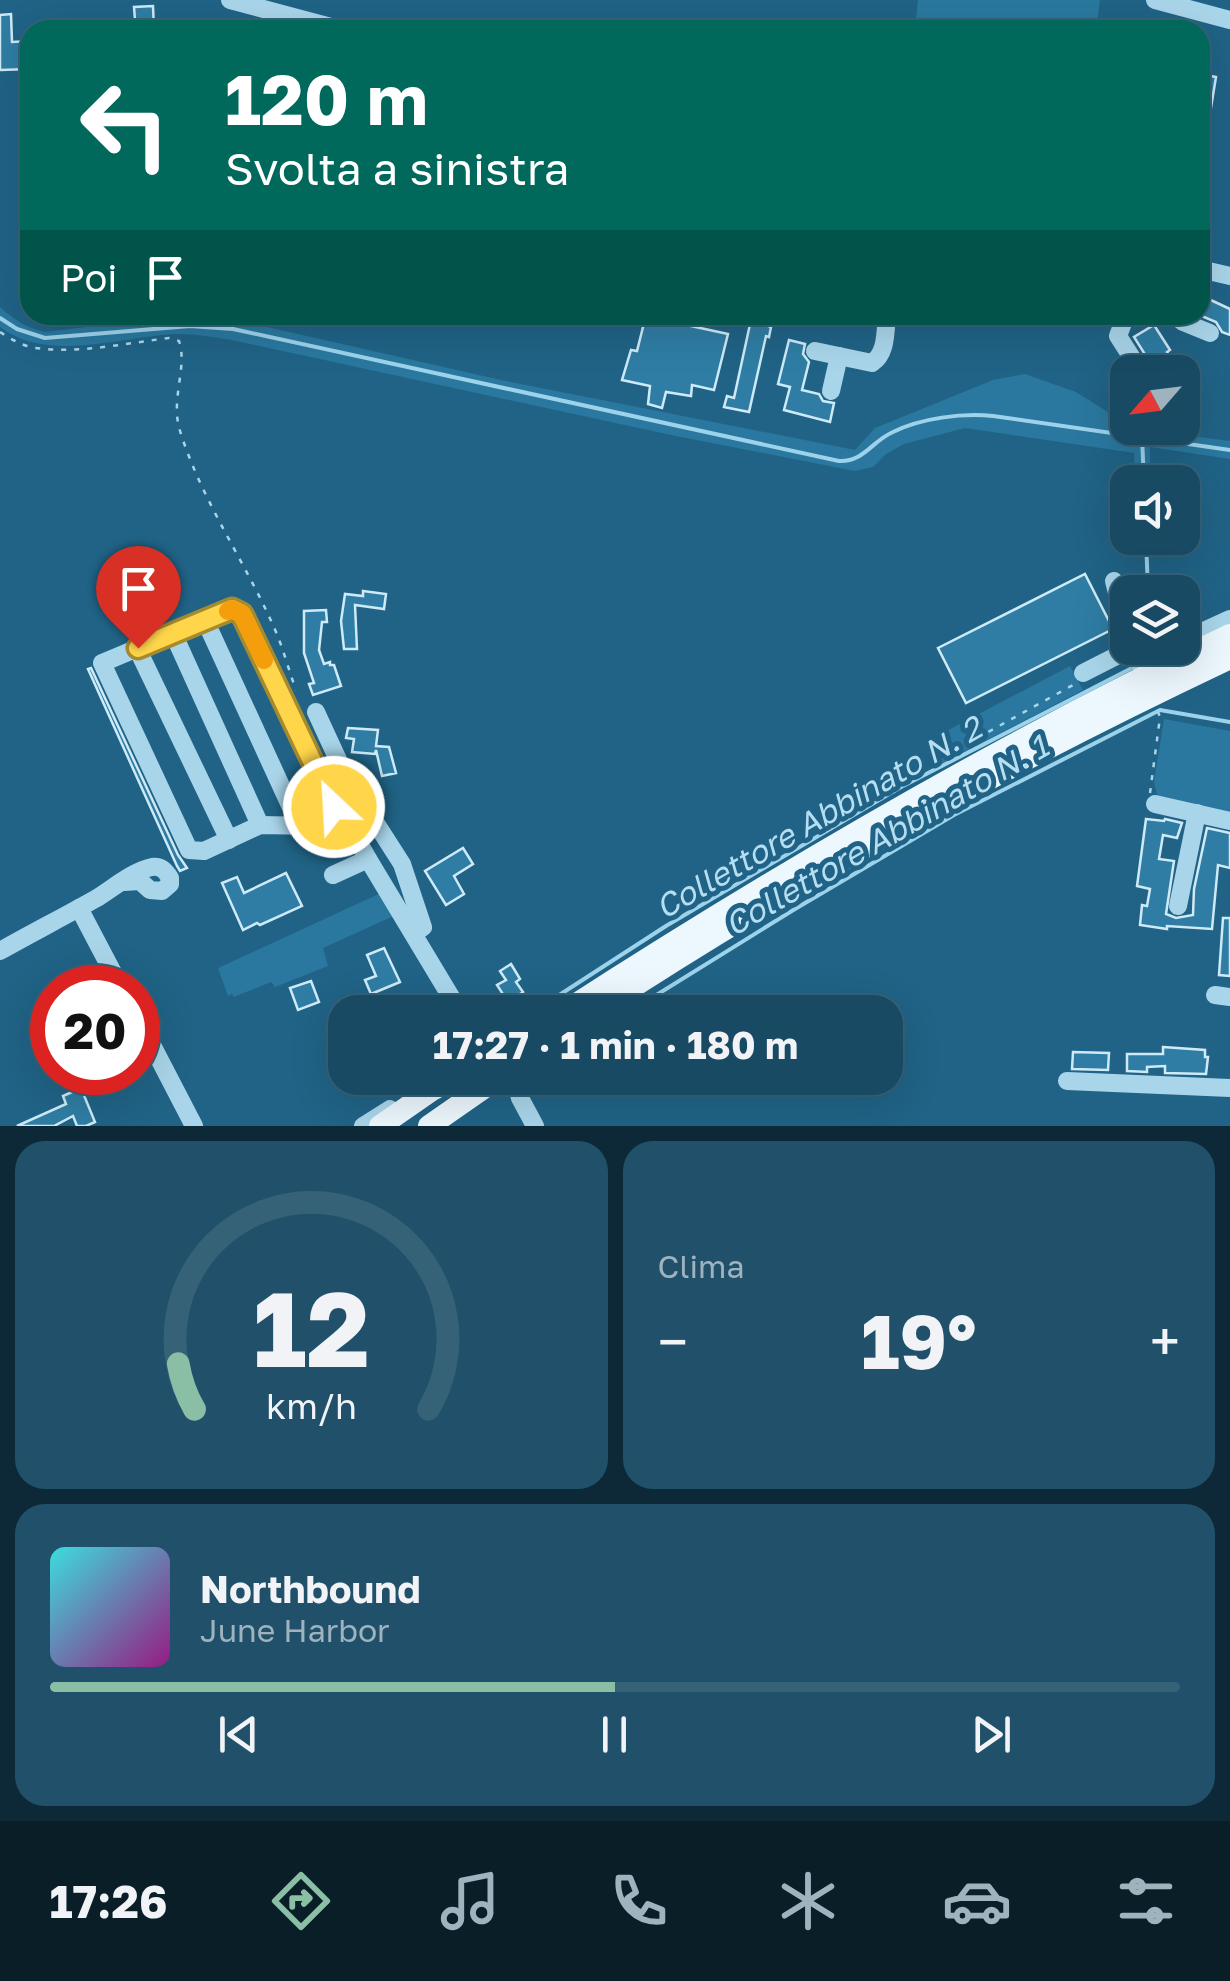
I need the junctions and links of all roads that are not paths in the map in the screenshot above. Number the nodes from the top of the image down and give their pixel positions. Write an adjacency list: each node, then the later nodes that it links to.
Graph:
1 (230, 0): 3 (street)
2 (1156, 0): 4 (street)
3 (305, 20)
4 (1230, 20)
5 (886, 325): 11 (street)
6 (1122, 325): 10 (street)
7 (1190, 325): 8 (street)
8 (1210, 333)
9 (815, 351): 11 (street)
10 (1130, 355)
11 (839, 356): 12 (street)
12 (831, 391)
13 (205, 620): 16 (street); 29 (street); 32 (street)
14 (1230, 620): 15 (street)
15 (1200, 633)
16 (172, 634): 19 (street); 31 (street)
17 (1230, 636): 18 (main road)
18 (1200, 646)
19 (138, 648): 33 (street); 33 (street)
20 (1230, 658): 45 (main road)
21 (1110, 659): 24 (street)
22 (1140, 665): 25 (street)
23 (1160, 665): 25 (main road)
24 (1084, 673)
25 (1146, 677): 44 (main road)
26 (316, 712): 39 (street)
27 (1154, 804): 28 (street)
28 (1197, 813): 30 (street); 37 (street)
29 (340, 815): 32 (street); 34 (street)
30 (1230, 820)
31 (260, 825): 32 (street); 33 (street)
32 (299, 826)
33 (229, 840)
34 (368, 859): 35 (street); 39 (street)
35 (333, 875)
36 (124, 882): 38 (street)
37 (1178, 906)
38 (79, 908): 40 (street); 41 (street)
39 (416, 932): 42 (street); 43 (street)
40 (0, 950)
41 (110, 965)
42 (451, 995)
43 (461, 995)
44 (591, 995)
45 (621, 995)
46 (160, 1060): 56 (street)
47 (1067, 1082): 48 (street)
48 (1230, 1088)
49 (410, 1095): 57 (street)
50 (425, 1095): 58 (main road)
51 (456, 1095): 59 (main road)
52 (461, 1095): 60 (main road)
53 (462, 1095): 61 (main road)
54 (519, 1095): 55 (street)
55 (533, 1122)
56 (194, 1126)
57 (363, 1126)
58 (380, 1126)
59 (400, 1126)
60 (429, 1126)
61 (439, 1126)

